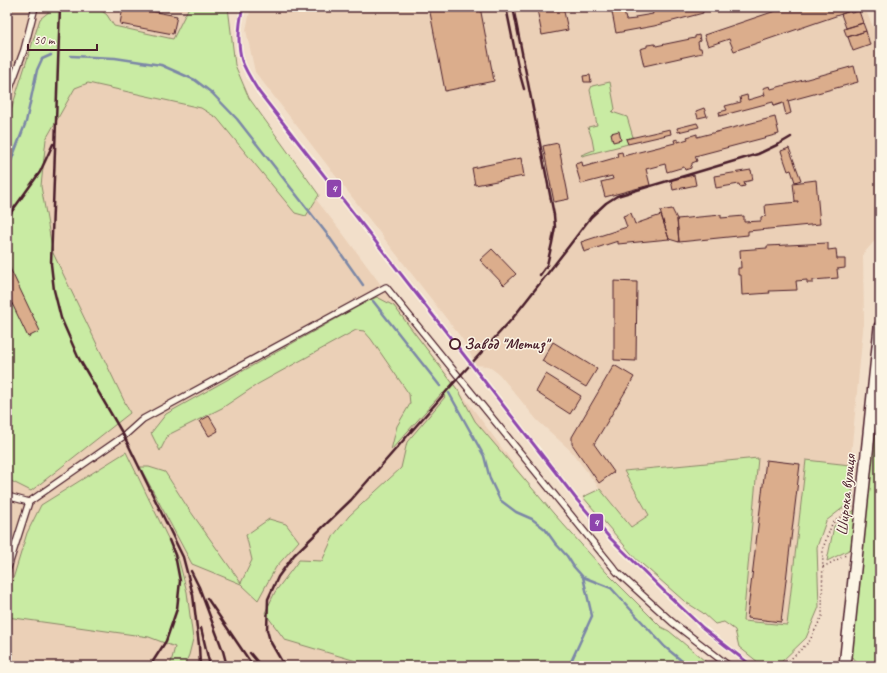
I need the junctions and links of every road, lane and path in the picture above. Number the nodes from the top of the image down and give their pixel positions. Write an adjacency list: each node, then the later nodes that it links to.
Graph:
1 (35, 7): 2 (lane)
2 (7, 96)
3 (880, 327): 5 (street, Широка вулиця)
4 (7, 496): 6 (lane)
5 (862, 499): 7 (street, Широка вулиця); 8 (path)
6 (29, 502): 9 (lane); 10 (lane)
7 (857, 549): 8 (path); 12 (street, Широка вулиця)
8 (823, 567): 11 (path)
9 (7, 570)
10 (729, 666)
11 (783, 666)
12 (845, 666)

